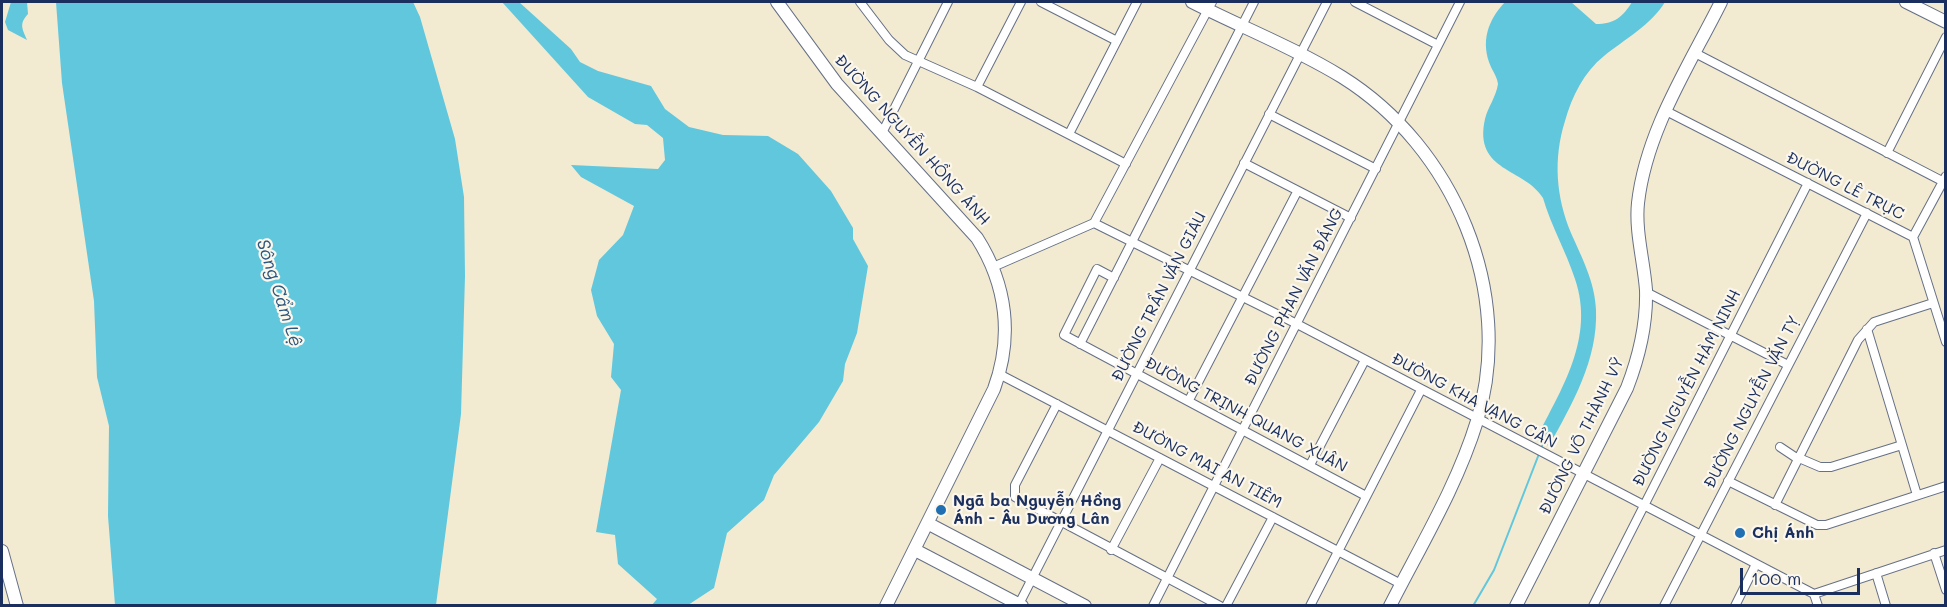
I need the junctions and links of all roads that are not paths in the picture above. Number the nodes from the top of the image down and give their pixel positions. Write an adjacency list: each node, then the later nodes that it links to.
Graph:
1 (777, 2): 27 (street, ĐƯỜNG NGUYỄN HỒNG ÁNH)
2 (860, 2): 22 (street)
3 (948, 2): 22 (street)
4 (1021, 2): 23 (street)
5 (1041, 2): 18 (street)
6 (1137, 2): 18 (street)
7 (1192, 2): 14 (street)
8 (1254, 2): 16 (street)
9 (1327, 2): 21 (street, ĐƯỜNG TRẦN VĂN GIÀU)
10 (1355, 2): 19 (street)
11 (1460, 2): 19 (street, ĐƯỜNG PHAN VĂN ĐÁNG)
12 (1721, 2): 20 (street, ĐƯỜNG VÕ THÀNH VỸ)
13 (1906, 2): 15 (street)
14 (1210, 6): 16 (street); 31 (street)
15 (1946, 22)
16 (1242, 26): 21 (street); 40 (street)
17 (1946, 37): 29 (street)
18 (1117, 41): 28 (street)
19 (1438, 45): 26 (street, ĐƯỜNG PHAN VĂN ĐÁNG)
20 (1695, 53): 24 (street, ĐƯỜNG VÕ THÀNH VỸ); 29 (street)
21 (1299, 55): 25 (street, ĐƯỜNG TRẦN VĂN GIÀU); 26 (street)
22 (918, 61): 23 (street); 27 (street)
23 (977, 87): 28 (street)
24 (1666, 111): 34 (street, ĐƯỜNG LÊ TRỰC); 44 (street, ĐƯỜNG VÕ THÀNH VỸ)
25 (1269, 114): 30 (street, ĐƯỜNG TRẦN VĂN GIÀU); 32 (street)
26 (1399, 123): 32 (street, ĐƯỜNG PHAN VĂN ĐÁNG); 59 (street)
27 (882, 133): 41 (street, ĐƯỜNG NGUYỄN HỒNG ÁNH)
28 (1069, 134): 31 (street)
29 (1887, 153): 33 (street)
30 (1244, 163): 35 (street); 42 (street, ĐƯỜNG TRẦN VĂN GIÀU)
31 (1126, 164): 38 (street)
32 (1376, 169): 37 (street, ĐƯỜNG PHAN VĂN ĐÁNG)
33 (1944, 180): 39 (street)
34 (1808, 183): 36 (street, ĐƯỜNG LÊ TRỰC); 49 (street, ĐƯỜNG NGUYỄN HÀM NINH)
35 (1297, 192): 37 (street); 45 (street)
36 (1867, 213): 39 (street, ĐƯỜNG LÊ TRỰC); 53 (street, ĐƯỜNG NGUYỄN VĂN TỴ)
37 (1351, 218): 47 (street, ĐƯỜNG PHAN VĂN ĐÁNG)
38 (1094, 223): 40 (street, ĐƯỜNG KHA VẠNG CÂN); 41 (street)
39 (1913, 237): 46 (street, ĐƯỜNG LÊ TRỰC)
40 (1132, 242): 42 (street, ĐƯỜNG KHA VẠNG CÂN); 43 (street)
41 (993, 267): 55 (street, ĐƯỜNG NGUYỄN HỒNG ÁNH)
42 (1189, 270): 45 (street, ĐƯỜNG KHA VẠNG CÂN); 54 (street, ĐƯỜNG TRẦN VĂN GIÀU)
43 (1114, 278): 51 (street); 51 (street)
44 (1646, 292): 49 (street); 67 (street, ĐƯỜNG VÕ THÀNH VỸ)
45 (1242, 297): 47 (street, ĐƯỜNG KHA VẠNG CÂN); 57 (street)
46 (1934, 303): 48 (street); 50 (street, ĐƯỜNG LÊ TRỰC)
47 (1297, 324): 52 (street, ĐƯỜNG KHA VẠNG CÂN); 60 (street, ĐƯỜNG PHAN VĂN ĐÁNG)
48 (1867, 329): 62 (street); 65 (street)
49 (1730, 336): 53 (street); 74 (street, ĐƯỜNG NGUYỄN HÀM NINH)
50 (1946, 342)
51 (1080, 344): 54 (street, ĐƯỜNG TRỊNH QUANG XUÂN)
52 (1365, 360): 56 (street, ĐƯỜNG KHA VẠNG CÂN); 66 (street)
53 (1788, 365): 68 (street, ĐƯỜNG NGUYỄN VĂN TỴ)
54 (1137, 373): 57 (street, ĐƯỜNG TRỊNH QUANG XUÂN); 61 (street, ĐƯỜNG TRẦN VĂN GIÀU)
55 (999, 374): 58 (street, ĐƯỜNG MAI AN TIÊM); 77 (street, ĐƯỜNG NGUYỄN HỒNG ÁNH)
56 (1421, 390): 59 (street, ĐƯỜNG KHA VẠNG CÂN); 72 (street)
57 (1189, 400): 60 (street, ĐƯỜNG TRỊNH QUANG XUÂN)
58 (1057, 404): 61 (street, ĐƯỜNG MAI AN TIÊM); 76 (street)
59 (1477, 420): 67 (street, ĐƯỜNG KHA VẠNG CÂN); 89 (street)
60 (1243, 429): 66 (street, ĐƯỜNG TRỊNH QUANG XUÂN); 69 (street, ĐƯỜNG PHAN VĂN ĐÁNG)
61 (1108, 430): 64 (street, ĐƯỜNG MAI AN TIÊM); 76 (street, ĐƯỜNG TRẦN VĂN GIÀU)
62 (1902, 445): 65 (street); 71 (street)
63 (1780, 447): 65 (street)
64 (1160, 458): 69 (street, ĐƯỜNG MAI AN TIÊM); 80 (street)
65 (1798, 458): 73 (street)
66 (1310, 465): 72 (street, ĐƯỜNG TRỊNH QUANG XUÂN)
67 (1583, 475): 74 (street, ĐƯỜNG KHA VẠNG CÂN); 101 (street, ĐƯỜNG VÕ THÀNH VỸ)
68 (1728, 481): 73 (street); 78 (street, ĐƯỜNG NGUYỄN VĂN TỴ)
69 (1214, 486): 75 (street, ĐƯỜNG MAI AN TIÊM); 88 (street, ĐƯỜNG PHAN VĂN ĐÁNG)
70 (1946, 486): 71 (street)
71 (1917, 495): 73 (street)
72 (1366, 496): 82 (street)
73 (1775, 505)
74 (1644, 506): 78 (street, ĐƯỜNG KHA VẠNG CÂN); 102 (street, ĐƯỜNG NGUYỄN HÀM NINH)
75 (1273, 517): 82 (street, ĐƯỜNG MAI AN TIÊM); 98 (street)
76 (1060, 523): 80 (street); 87 (street, ĐƯỜNG TRẦN VĂN GIÀU)
77 (928, 524): 79 (street, ĐƯỜNG NGUYỄN HỒNG ÁNH); 87 (street)
78 (1700, 535): 85 (street, ĐƯỜNG KHA VẠNG CÂN); 103 (street, ĐƯỜNG NGUYỄN VĂN TỴ)
79 (915, 550): 92 (street); 94 (street, ĐƯỜNG NGUYỄN HỒNG ÁNH)
80 (1111, 550): 88 (street)
81 (1946, 550): 83 (street)
82 (1337, 551): 89 (street, ĐƯỜNG MAI AN TIÊM); 99 (street)
83 (1934, 553): 86 (street); 90 (street)
84 (2, 554): 93 (street)
85 (1756, 564): 91 (street, ĐƯỜNG KHA VẠNG CÂN); 104 (street)
86 (1876, 573): 91 (street); 106 (street)
87 (1032, 578): 92 (street, ĐƯỜNG TRẦN VĂN GIÀU); 95 (street)
88 (1167, 578): 96 (street, ĐƯỜNG PHAN VĂN ĐÁNG); 97 (street)
89 (1401, 584): 100 (street)
90 (1946, 590)
91 (1814, 594): 105 (street)
92 (1019, 605)
93 (17, 606)
94 (886, 606)
95 (1085, 606)
96 (1153, 606)
97 (1220, 606)
98 (1226, 606)
99 (1310, 606)
100 (1389, 606)
101 (1516, 606)
102 (1593, 606)
103 (1665, 606)
104 (1735, 606)
105 (1818, 606)
106 (1886, 606)

